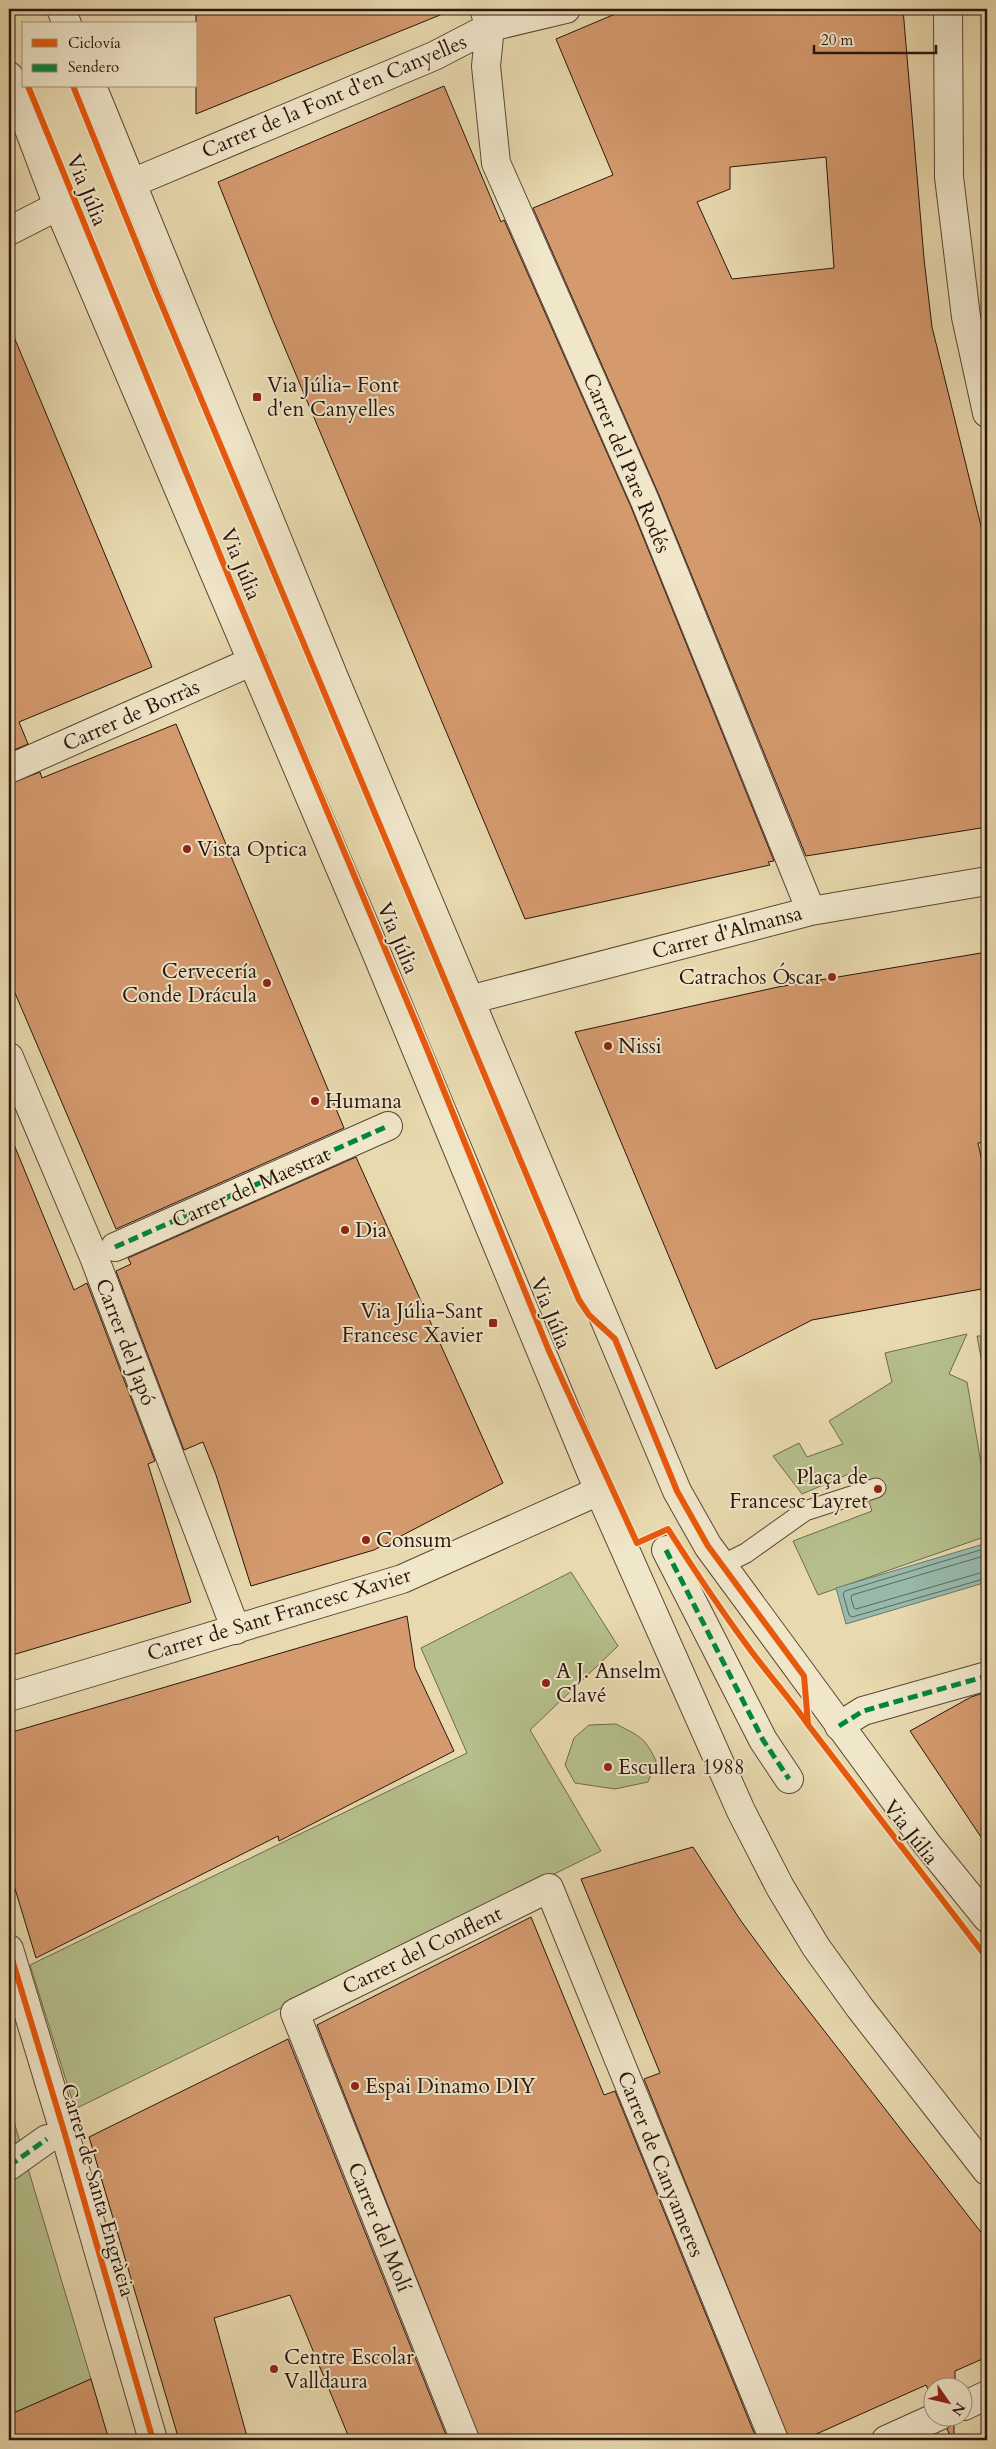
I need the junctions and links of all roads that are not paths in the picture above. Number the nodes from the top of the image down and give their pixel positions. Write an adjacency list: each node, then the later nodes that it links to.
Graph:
1 (61, 9): 5 (street)
2 (566, 9): 4 (street, Carrer de la Font d'en Canyelles)
3 (948, 9): 11 (street)
4 (487, 18): 8 (street, Carrer de la Font d'en Canyelles); 15 (street, Carrer del Pare Rodés)
5 (66, 22)
6 (9, 76): 9 (street, Via Júlia)
7 (93, 88): 8 (street, Via Júlia)
8 (132, 183): 16 (street, Via Júlia)
9 (58, 206): 10 (street); 12 (street, Via Júlia)
10 (9, 231)
11 (987, 413)
12 (253, 661): 13 (street, Carrer de Borràs); 21 (street, Via Júlia)
13 (9, 769)
14 (987, 881): 15 (street, Carrer d'Almansa)
15 (811, 911): 16 (street, Carrer d'Almansa)
16 (469, 1000): 23 (street, Via Júlia)
17 (9, 1057): 24 (street, Carrer del Japó)
18 (388, 1126): 19 (street, Carrer del Maestrat)
19 (115, 1247)
20 (876, 1488): 23 (lane)
21 (599, 1491): 24 (street, Carrer de Sant Francesc Xavier); 35 (street, Via Júlia)
22 (666, 1550): 28 (street)
23 (722, 1565): 27 (street, Via Júlia)
24 (236, 1630): 26 (street, Carrer de Sant Francesc Xavier)
25 (987, 1676): 27 (street)
26 (9, 1697)
27 (839, 1726): 30 (street, Via Júlia)
28 (789, 1779)
29 (549, 1888): 32 (street, Carrer del Conflent); 41 (street, Carrer de Canyameres)
30 (987, 1918)
31 (9, 1949): 39 (street, Carrer de Santa Engràcia)
32 (295, 2013): 40 (street, Carrer del Molí)
33 (47, 2139): 34 (street)
34 (9, 2166)
35 (987, 2171)
36 (987, 2395): 37 (street)
37 (974, 2401)
38 (924, 2423): 42 (street)
39 (153, 2440)
40 (465, 2440)
41 (774, 2440)
42 (886, 2440)

